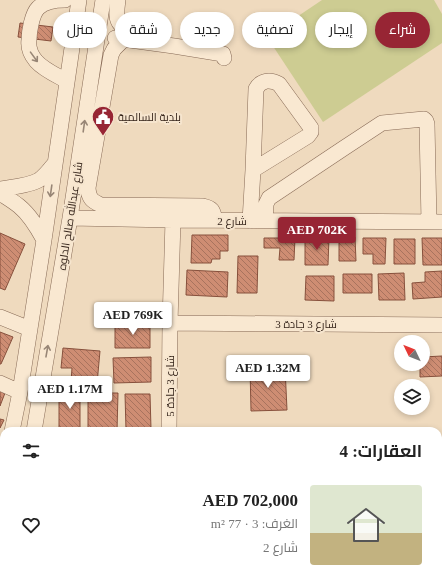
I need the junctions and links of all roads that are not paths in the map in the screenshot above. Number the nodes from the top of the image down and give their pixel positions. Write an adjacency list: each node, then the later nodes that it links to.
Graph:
1 (65, 0): 11 (street, one-way to 11)
2 (79, 0): 11 (street, شارع عبدالله صالح الدلوه)
3 (103, 0): 9 (street, شارع عبدالله صالح الدلوه)
4 (118, 0): 5 (street)
5 (116, 12)
6 (115, 39): 9 (street)
7 (172, 46): 10 (street)
8 (115, 47): 12 (street)
9 (95, 50): 13 (street, شارع عبدالله صالح الدلوه, one-way to 9)
10 (224, 58)
11 (67, 81): 14 (street, شارع عبدالله صالح الدلوه)
12 (96, 145): 13 (street); 20 (street)
13 (80, 151): 18 (street, شارع عبدالله صالح الدلوه)
14 (55, 164): 16 (street); 23 (street, شارع عبدالله صالح الدلوه, one-way to 23)
15 (253, 170): 15 (street); 21 (street)
16 (0, 189)
17 (0, 193): 23 (street)
18 (70, 218): 19 (street, شارع 2); 31 (street, شارع عبدالله صالح الدلوه, one-way to 18)
19 (173, 220): 20 (street, شارع 2); 25 (street, شارع 3 جادة 5)
20 (215, 220): 21 (street, شارع 2)
21 (258, 221): 22 (street, شارع 2); 22 (street)
22 (436, 222)
23 (44, 240): 27 (street, شارع عبدالله صالح الدلوه)
24 (0, 317): 27 (street)
25 (170, 323): 26 (street, شارع 3 جادة 3); 32 (street, شارع 3 جادة 5)
26 (442, 325)
27 (30, 329): 29 (street, شارع عبدالله صالح الدلوه)
28 (0, 383): 29 (street)
29 (20, 392): 30 (street, شارع عبدالله صالح الدلوه)
30 (13, 427)
31 (35, 427)
32 (169, 427)

